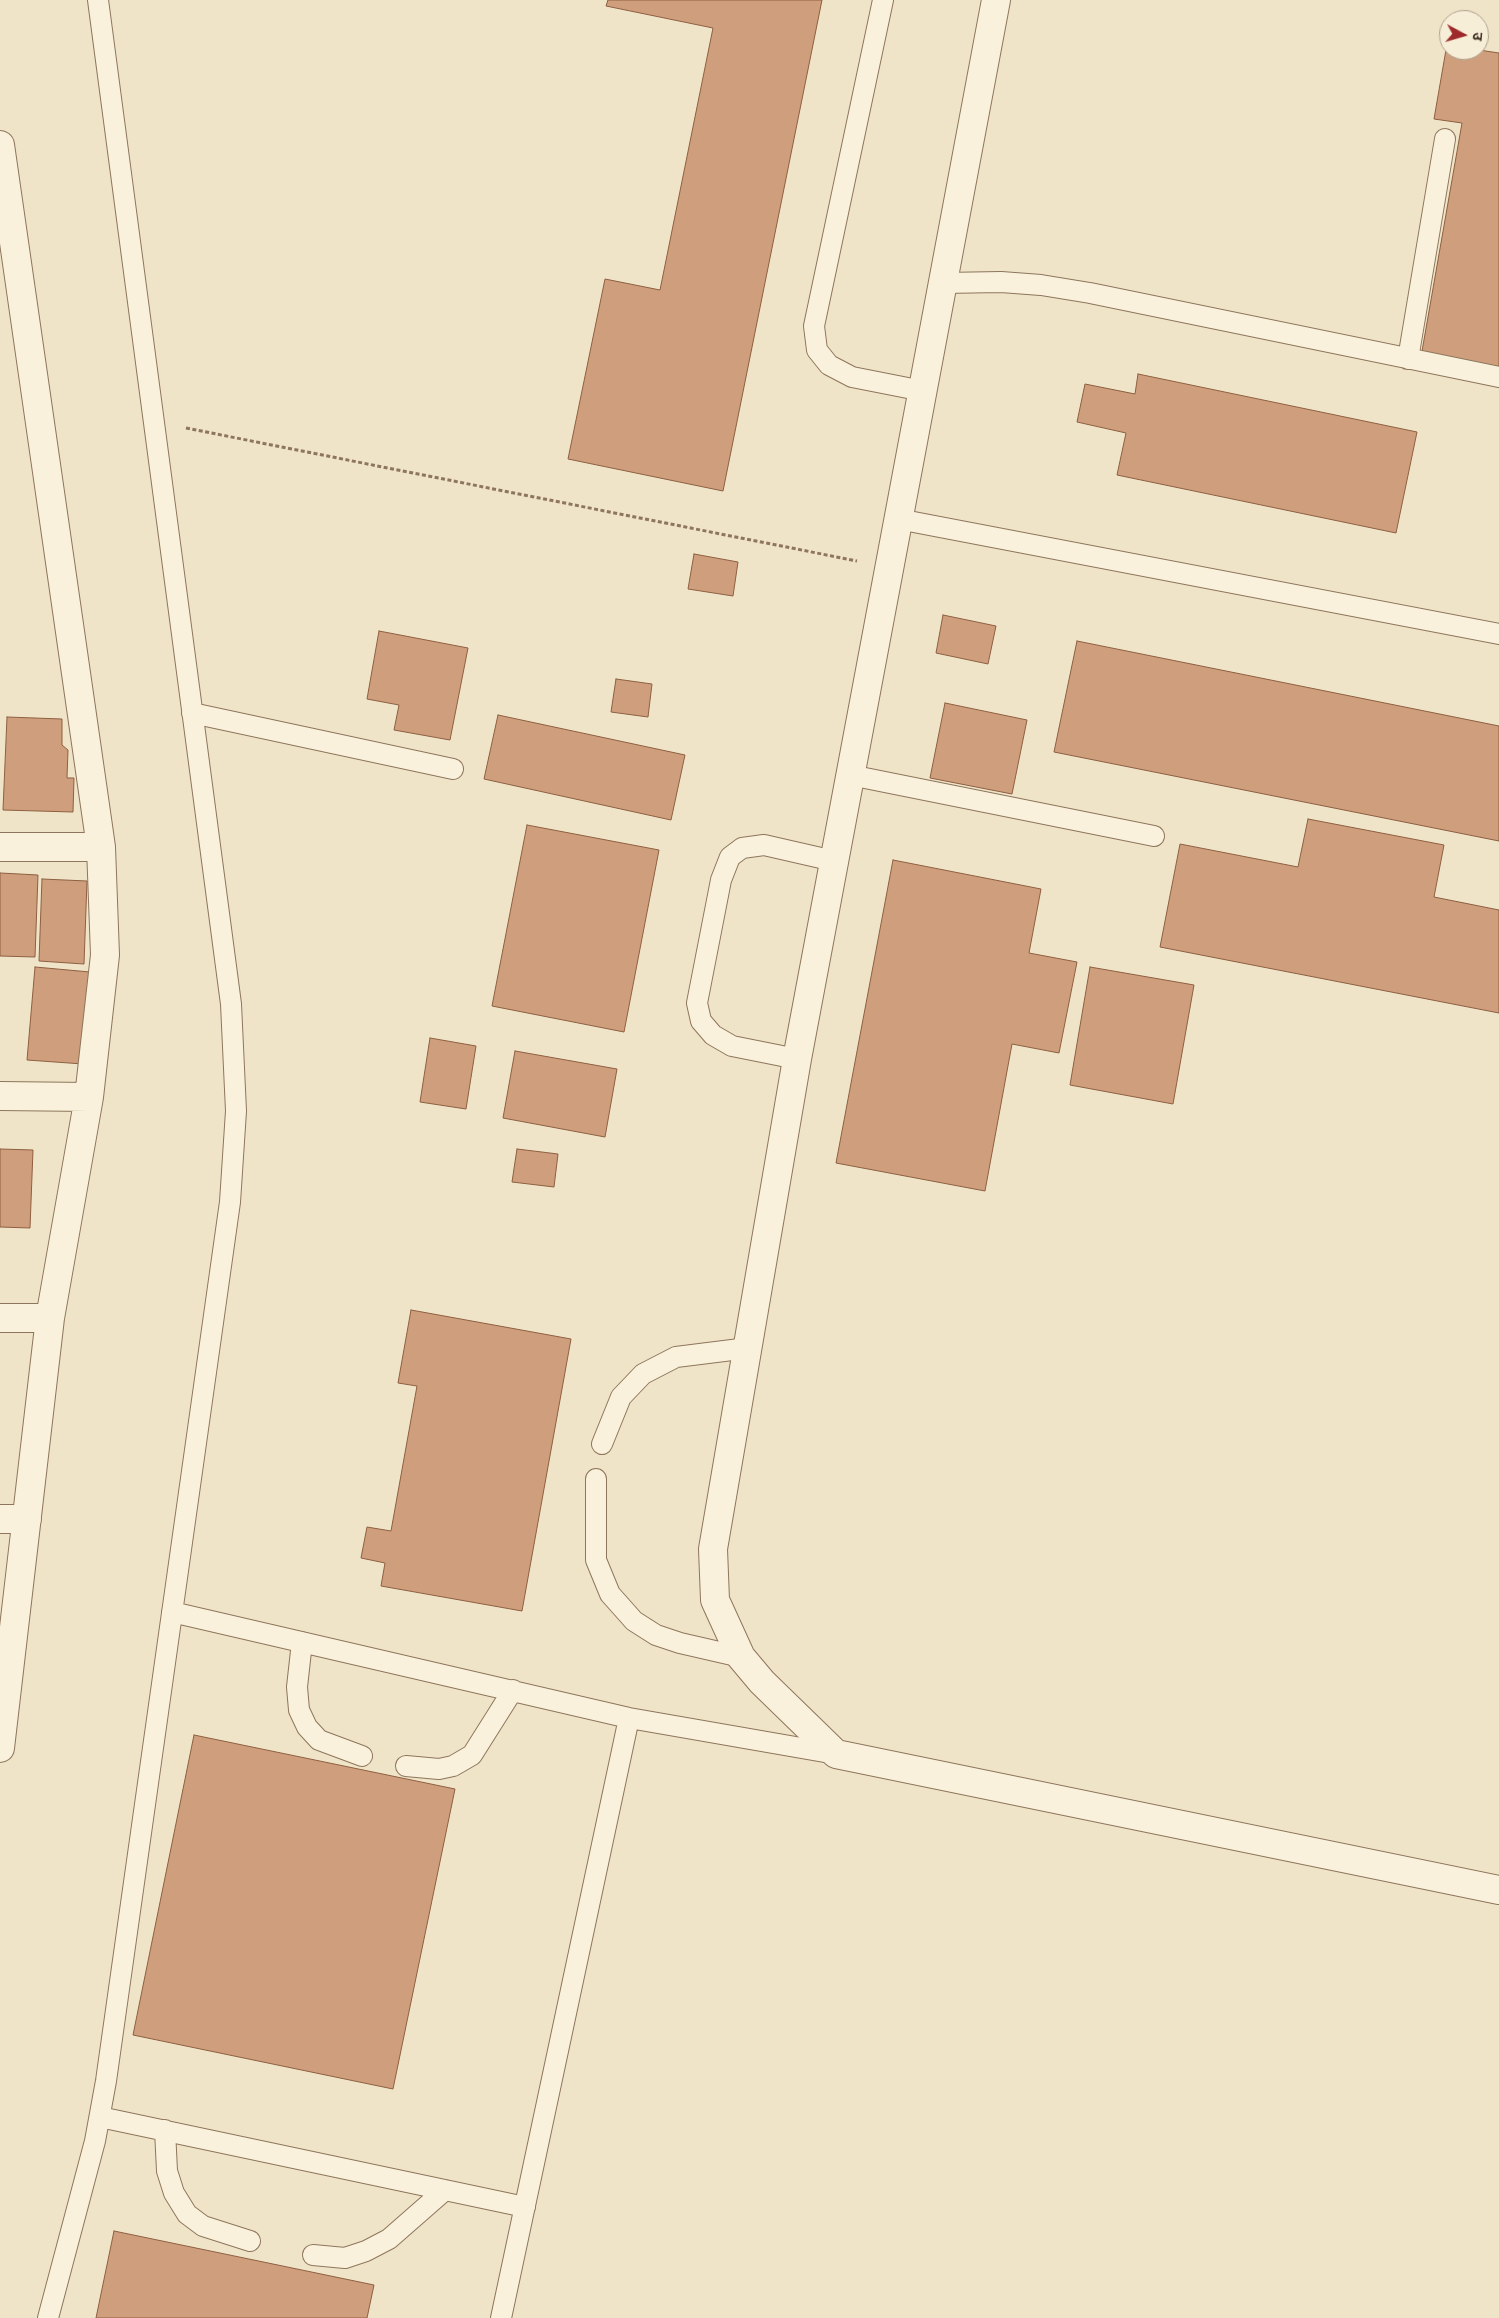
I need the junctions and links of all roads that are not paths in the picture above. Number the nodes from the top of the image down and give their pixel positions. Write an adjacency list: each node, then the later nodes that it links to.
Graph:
1 (98, 0): 12 (lane)
2 (883, 0): 9 (lane)
3 (996, 0): 6 (street)
4 (1445, 139): 7 (lane)
5 (0, 145): 17 (street)
6 (943, 283): 7 (lane); 9 (street)
7 (1408, 359): 8 (lane)
8 (1499, 378)
9 (922, 391): 10 (street)
10 (898, 519): 11 (lane); 14 (street)
11 (1499, 634)
12 (192, 713): 13 (lane); 29 (lane)
13 (453, 769)
14 (850, 775): 15 (lane); 18 (street)
15 (1154, 836)
16 (0, 847): 17 (street)
17 (101, 847): 21 (street)
18 (834, 861): 19 (street); 19 (lane)
19 (797, 1059): 24 (street)
20 (0, 1096): 21 (street)
21 (89, 1097): 23 (street)
22 (0, 1318): 23 (street)
23 (50, 1318): 28 (street)
24 (748, 1348): 25 (lane); 31 (street)
25 (602, 1444)
26 (596, 1479): 31 (lane)
27 (0, 1519): 28 (street)
28 (27, 1519): 34 (street)
29 (172, 1612): 30 (lane); 39 (lane)
30 (302, 1642): 32 (lane); 36 (lane)
31 (741, 1657): 35 (street)
32 (512, 1690): 33 (lane); 37 (lane)
33 (629, 1718): 35 (lane); 42 (lane)
34 (2, 1731)
35 (836, 1754): 38 (street)
36 (362, 1756)
37 (406, 1766)
38 (1499, 1890)
39 (100, 2117): 40 (lane); 45 (lane)
40 (165, 2130): 41 (lane); 43 (lane)
41 (445, 2190): 42 (lane); 44 (lane)
42 (525, 2207): 46 (lane)
43 (250, 2241)
44 (313, 2255)
45 (48, 2318)
46 (501, 2318)

